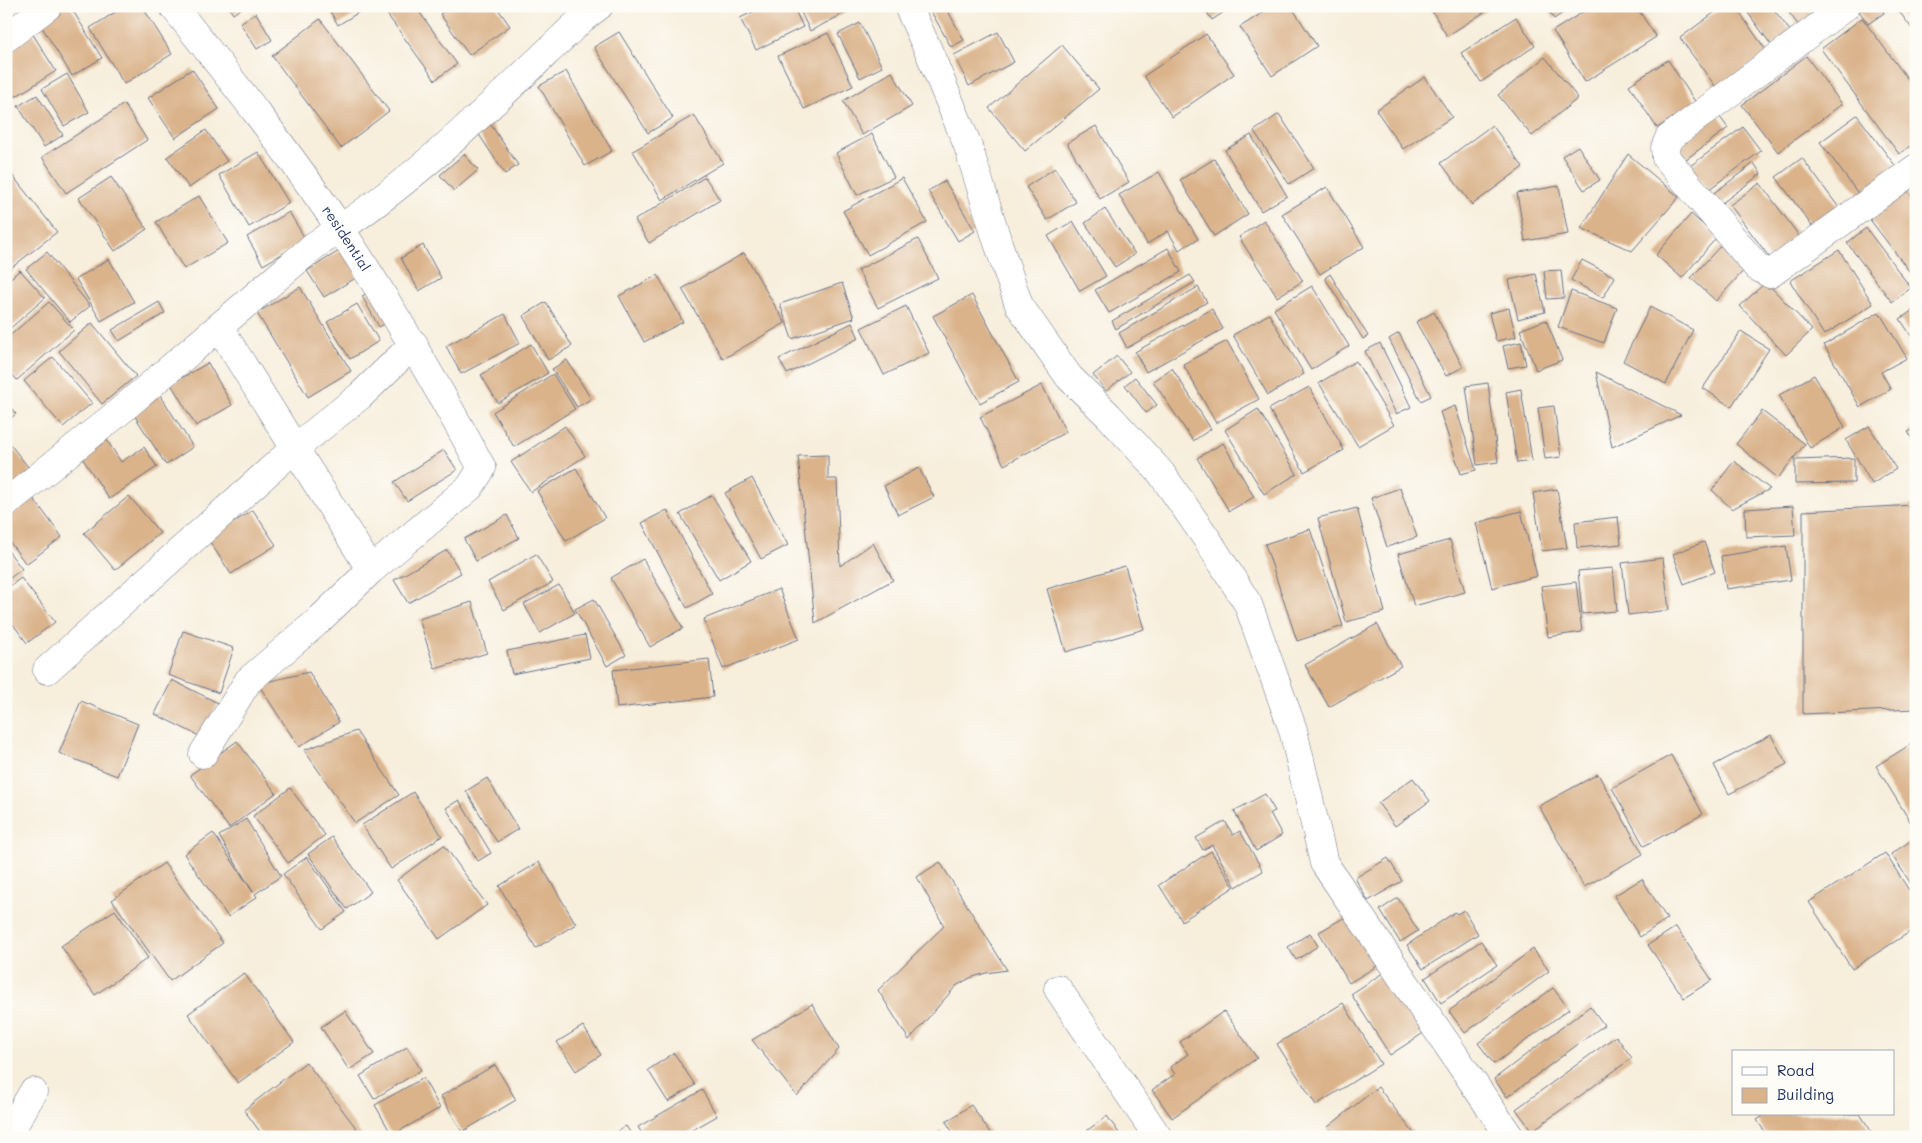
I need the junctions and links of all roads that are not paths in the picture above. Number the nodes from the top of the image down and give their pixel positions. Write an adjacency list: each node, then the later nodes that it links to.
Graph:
1 (48, 6): 6 (street)
2 (173, 6): 8 (street, residential)
3 (599, 6): 8 (street)
4 (908, 6): 20 (street)
5 (1846, 6): 7 (street)
6 (6, 38)
7 (1916, 168)
8 (340, 229): 9 (street); 10 (street, residential)
9 (219, 327): 11 (street); 12 (street)
10 (414, 344): 11 (street); 13 (street, residential)
11 (296, 448): 13 (street); 14 (street)
12 (6, 503)
13 (371, 570): 15 (street)
14 (47, 670)
15 (203, 754)
16 (1058, 989): 19 (street)
17 (33, 1092): 18 (street)
18 (7, 1137)
19 (1158, 1137)
20 (1510, 1137)

